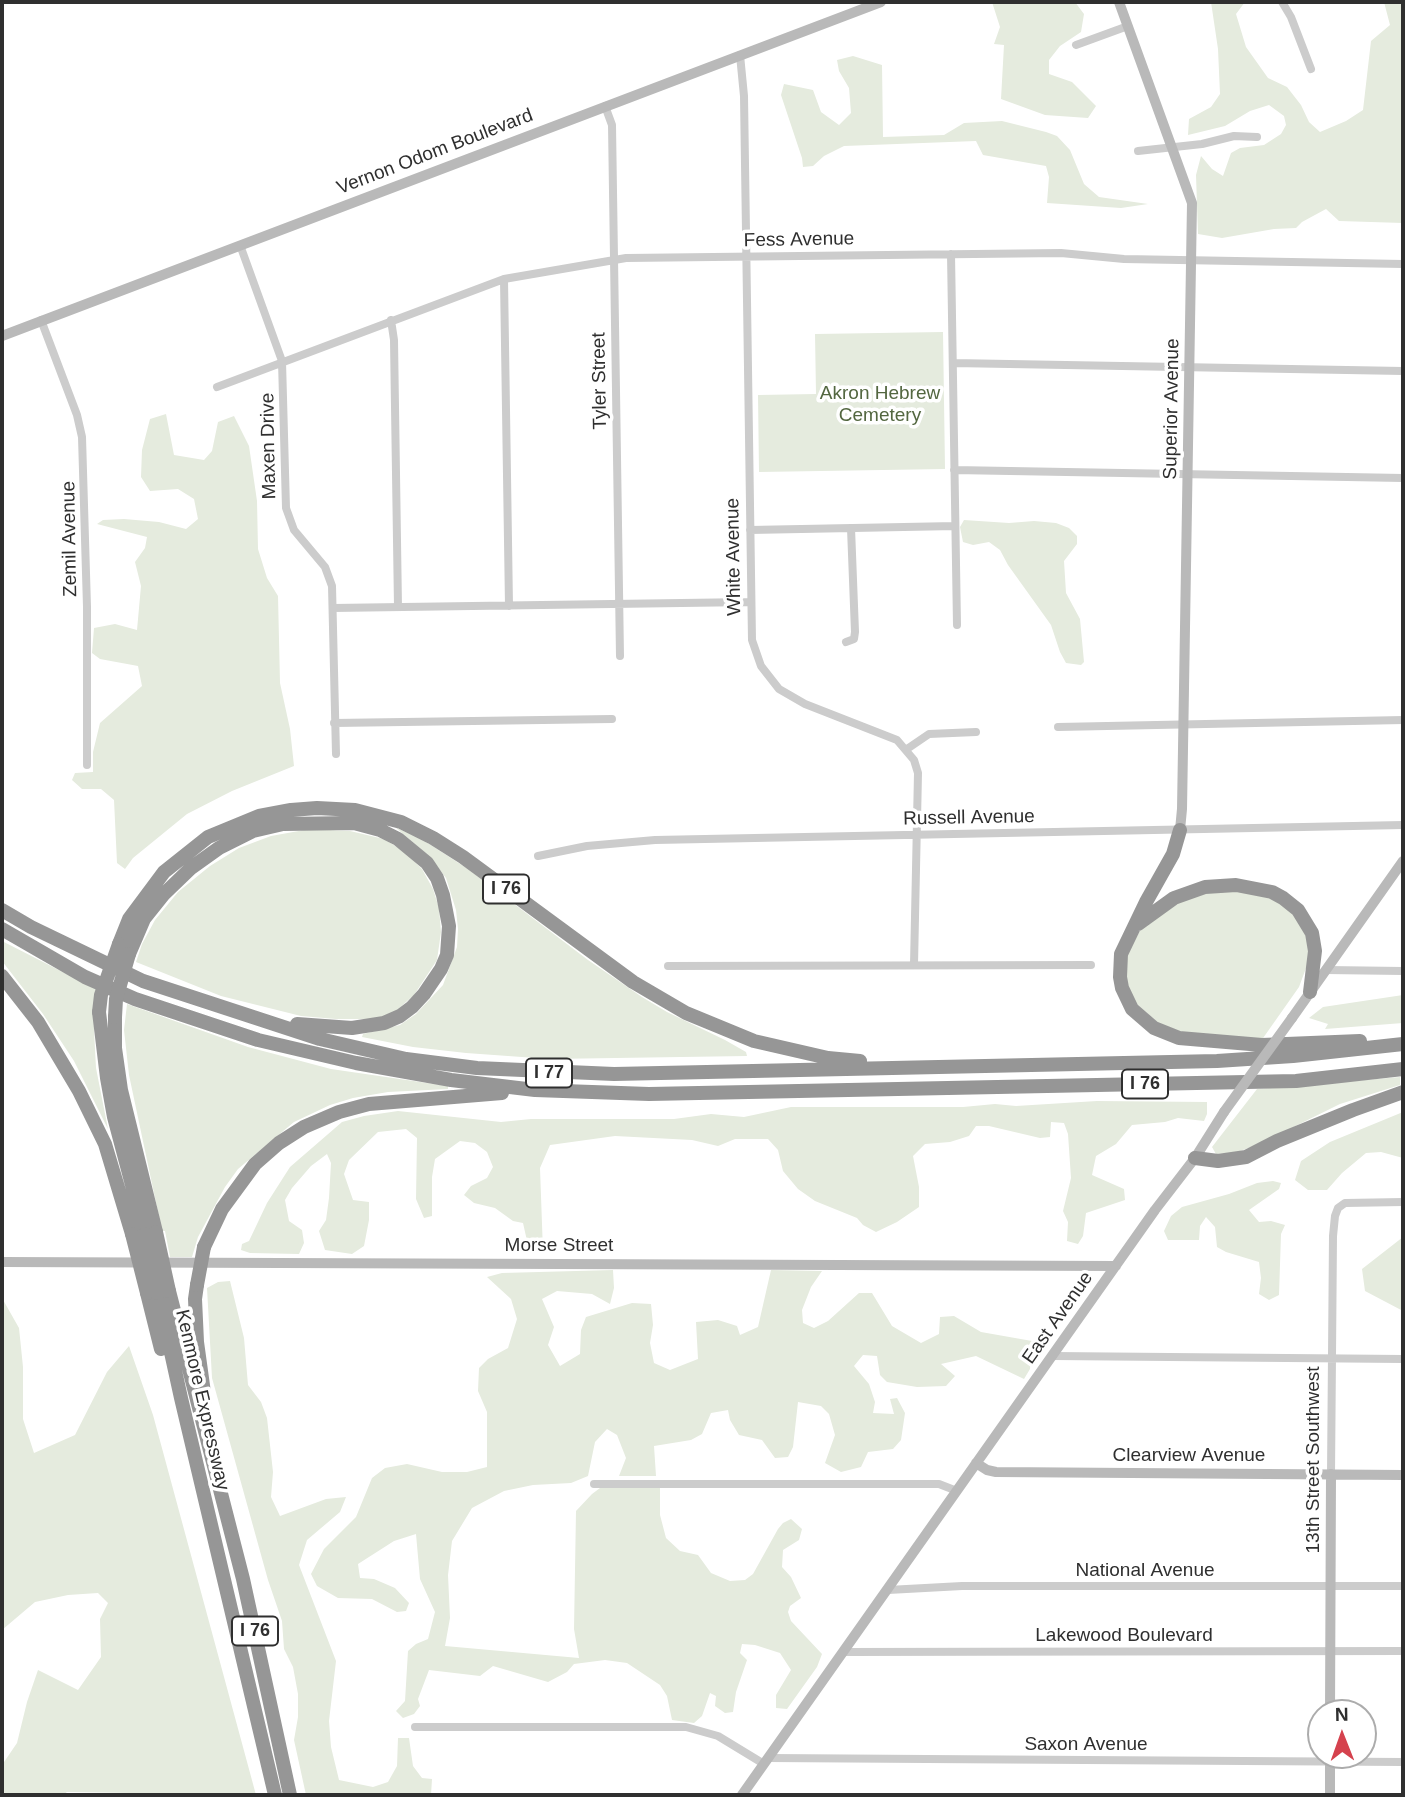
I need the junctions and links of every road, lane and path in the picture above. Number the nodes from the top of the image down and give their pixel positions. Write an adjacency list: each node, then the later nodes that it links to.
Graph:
1 (881, 2): 6 (street, Vernon Odom Boulevard)
2 (1119, 2): 4 (street, Superior Avenue)
3 (1282, 2): 7 (street)
4 (1128, 26): 5 (street); 10 (street, Superior Avenue)
5 (1076, 45)
6 (740, 55): 8 (street, Vernon Odom Boulevard); 14 (street, White Avenue)
7 (1311, 69)
8 (605, 106): 12 (street, Vernon Odom Boulevard); 16 (street, Tyler Street)
9 (1257, 137): 10 (street)
10 (1173, 146): 11 (street); 15 (street, Superior Avenue)
11 (1138, 151)
12 (240, 245): 19 (street, Vernon Odom Boulevard); 22 (street, Maxen Drive)
13 (951, 254): 14 (street, Fess Avenue); 15 (street, Fess Avenue); 23 (street)
14 (747, 256): 16 (street, Fess Avenue); 32 (street, White Avenue)
15 (1192, 260): 17 (street, Fess Avenue); 24 (street, Superior Avenue)
16 (614, 261): 18 (street, Fess Avenue); 34 (street, Tyler Street)
17 (1403, 264)
18 (504, 279): 20 (street, Fess Avenue); 35 (street)
19 (41, 320): 21 (street, Vernon Odom Boulevard); 49 (street, Zemil Avenue)
20 (391, 320): 22 (street, Fess Avenue); 36 (street)
21 (2, 336)
22 (282, 361): 26 (street, Fess Avenue); 37 (street, Maxen Drive)
23 (953, 363): 24 (street); 27 (street)
24 (1190, 367): 25 (street); 28 (street, Superior Avenue)
25 (1403, 371)
26 (217, 387)
27 (954, 470): 28 (street); 30 (street)
28 (1188, 474): 29 (street); 44 (street, Superior Avenue)
29 (1403, 478)
30 (955, 526): 31 (street); 38 (street)
31 (851, 528): 32 (street); 39 (street)
32 (750, 530): 33 (street, White Avenue)
33 (751, 602): 34 (street); 47 (street, White Avenue)
34 (619, 604): 35 (street); 40 (street, Tyler Street)
35 (509, 606): 36 (street)
36 (398, 607): 37 (street)
37 (333, 608): 43 (street, Maxen Drive)
38 (957, 625)
39 (846, 642)
40 (620, 656)
41 (612, 719): 43 (street)
42 (1403, 720): 44 (street)
43 (334, 723): 48 (street, Maxen Drive)
44 (1183, 724): 45 (street); 51 (street, Superior Avenue)
45 (1058, 727)
46 (976, 732): 47 (street)
47 (907, 749): 52 (street)
48 (336, 754)
49 (88, 765)
50 (1403, 825): 51 (street, Russell Avenue)
51 (1180, 830): 52 (street, Russell Avenue); 57 (highway)
52 (916, 835): 53 (street, Russell Avenue); 59 (street)
53 (538, 856)
54 (1403, 861): 62 (street, East Avenue)
55 (2, 910): 66 (highway, I 77)
56 (2, 929): 70 (highway, I 77)
57 (1132, 930): 65 (highway); 67 (highway)
58 (124, 949): 66 (highway); 68 (highway, I 76); 74 (highway, bridge); 74 (highway, I 76, bridge)
59 (914, 965): 60 (street); 61 (street)
60 (1091, 965)
61 (667, 966)
62 (1326, 970): 63 (street); 65 (street, East Avenue)
63 (1403, 971)
64 (2, 976): 74 (highway)
65 (1310, 992): 72 (street, East Avenue, bridge)
66 (184, 994): 68 (highway, I 77)
67 (1403, 1041): 68 (highway, I 76)
68 (925, 1066)
69 (1403, 1069): 70 (highway, I 76)
70 (535, 1090): 82 (highway, I 76, bridge)
71 (1403, 1092): 72 (highway)
72 (1195, 1158): 76 (street, East Avenue)
73 (1403, 1202): 79 (street, 13th Street Southwest)
74 (144, 1233): 77 (highway, bridge); 77 (highway, bridge)
75 (2, 1262): 76 (street, Morse Street)
76 (1116, 1266): 78 (street, East Avenue)
77 (158, 1292): 82 (highway); 100 (highway, I 76)
78 (1053, 1356): 79 (street); 81 (street, East Avenue)
79 (1331, 1358): 80 (street); 83 (street, 13th Street Southwest)
80 (1403, 1359)
81 (976, 1463): 83 (street, Clearview Avenue); 86 (street, East Avenue)
82 (214, 1467): 101 (highway, Kenmore Expressway / I 76)
83 (1331, 1474): 84 (street, Clearview Avenue); 87 (street, 13th Street Southwest)
84 (1403, 1475)
85 (594, 1484): 86 (street)
86 (957, 1491): 89 (street, East Avenue)
87 (1331, 1586): 88 (street, National Avenue); 89 (street, National Avenue); 90 (street, 13th Street Southwest)
88 (1403, 1586)
89 (888, 1590): 92 (street, East Avenue)
90 (1331, 1651): 91 (street, Lakewood Boulevard); 92 (street, Lakewood Boulevard); 93 (street, 13th Street Southwest)
91 (1403, 1651)
92 (844, 1652): 96 (street, East Avenue)
93 (1330, 1699)
94 (415, 1727): 96 (street)
95 (1307, 1758): 96 (street, Saxon Avenue)
96 (766, 1761): 102 (street, East Avenue)
97 (1377, 1761): 98 (street, Saxon Avenue)
98 (1403, 1762)
99 (1330, 1769): 103 (street)
100 (275, 1795)
101 (290, 1795)
102 (742, 1795)
103 (1330, 1795)

